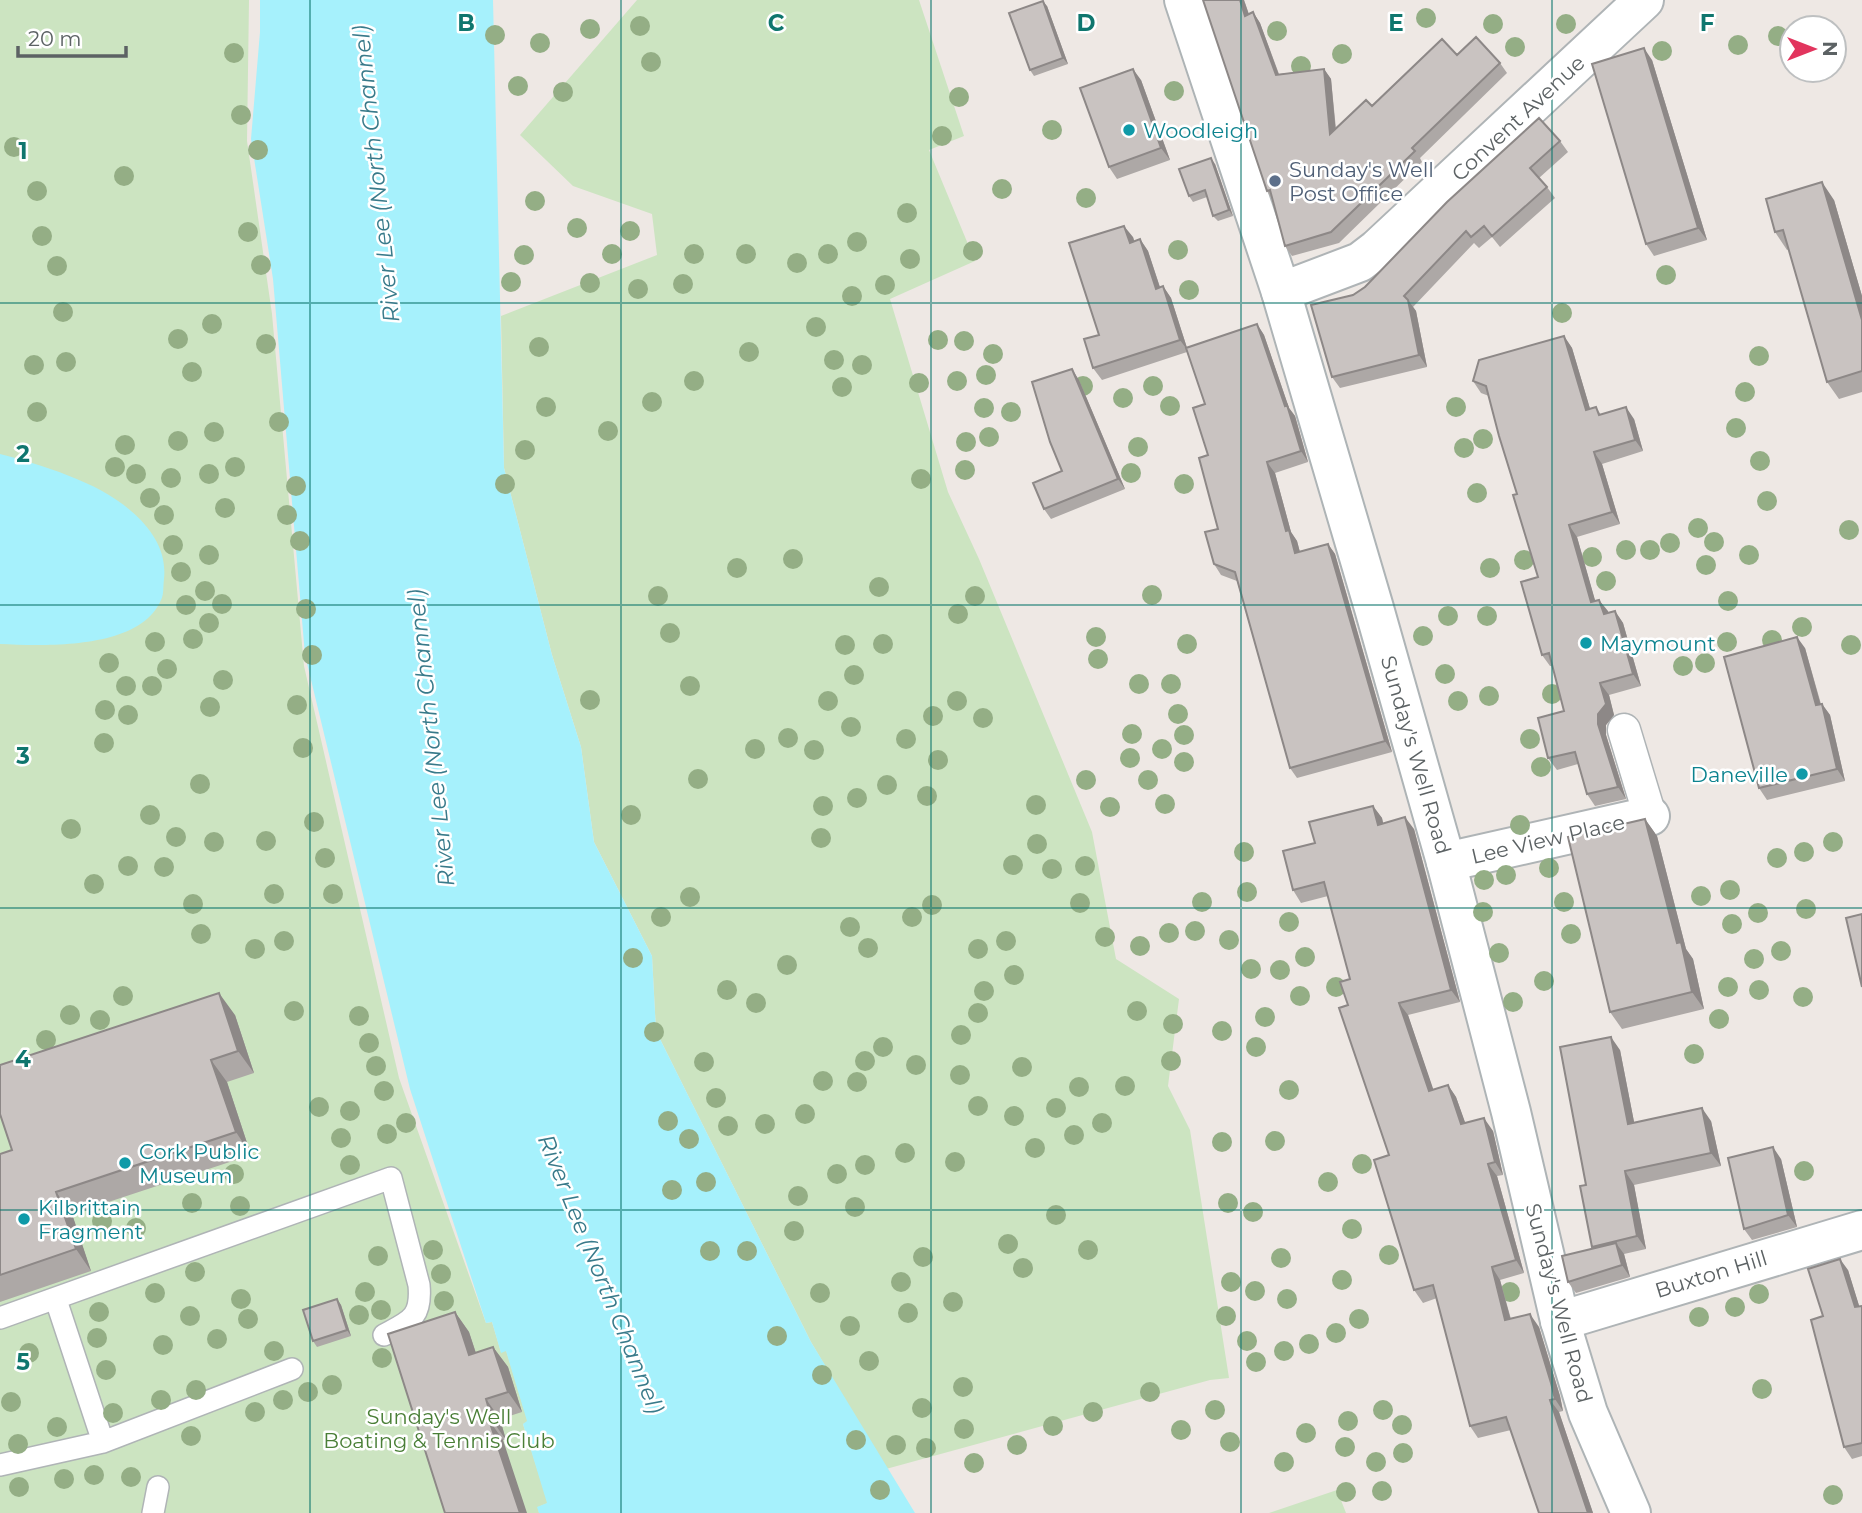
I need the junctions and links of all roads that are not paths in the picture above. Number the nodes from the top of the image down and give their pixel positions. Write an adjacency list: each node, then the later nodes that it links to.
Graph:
1 (1184, 0): 3 (main road, Sunday's Well Road)
2 (1644, 0): 3 (main road, Convent Avenue)
3 (1281, 292): 6 (main road, Sunday's Well Road)
4 (1624, 730): 5 (street)
5 (1650, 816): 6 (main road, Lee View Place)
6 (1446, 862): 10 (main road, Sunday's Well Road)
7 (1862, 1230): 10 (main road, Buxton Hill)
8 (56, 1300): 9 (lane); 11 (lane); 13 (lane)
9 (0, 1318)
10 (1560, 1321): 17 (main road, Sunday's Well Road)
11 (384, 1335)
12 (292, 1369): 13 (lane)
13 (103, 1442): 14 (lane)
14 (0, 1465)
15 (158, 1487): 16 (lane)
16 (153, 1513)
17 (1631, 1513)

